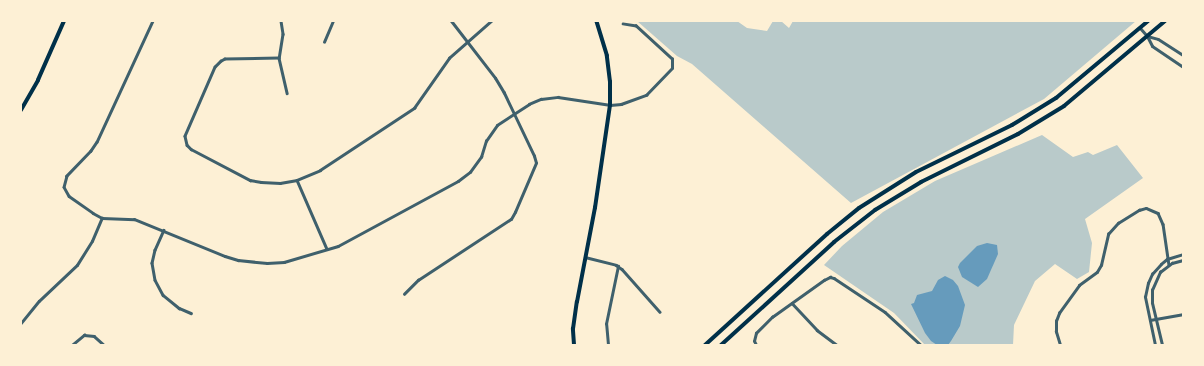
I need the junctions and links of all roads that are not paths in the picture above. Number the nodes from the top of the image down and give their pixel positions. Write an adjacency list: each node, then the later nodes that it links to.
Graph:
1 (64, 21): 20 (main road)
2 (153, 21): 23 (street)
3 (280, 21): 16 (street)
4 (334, 21): 14 (street)
5 (451, 21): 13 (street)
6 (491, 21): 13 (street)
7 (596, 21): 19 (main road)
8 (1148, 21): 11 (main road)
9 (1166, 21): 12 (main road)
10 (623, 24): 19 (street)
11 (1140, 28): 12 (street); 44 (main road)
12 (1147, 36): 15 (street); 17 (street); 45 (main road)
13 (467, 41): 21 (street); 22 (street)
14 (324, 42)
15 (1183, 55)
16 (279, 58): 18 (street); 22 (street)
17 (1183, 67)
18 (287, 93)
19 (610, 105): 21 (street); 27 (main road)
20 (21, 110)
21 (514, 113): 25 (street); 32 (street)
22 (297, 180): 25 (street)
23 (102, 218): 24 (street); 39 (street)
24 (164, 230): 25 (street); 35 (street)
25 (327, 249)
26 (1183, 254): 28 (street)
27 (585, 257): 31 (street); 42 (main road)
28 (1167, 259): 30 (street); 38 (street); 49 (street)
29 (1183, 260): 30 (street)
30 (1170, 265): 37 (street)
31 (618, 266): 34 (street); 43 (street)
32 (404, 294)
33 (792, 303): 46 (street); 47 (street); 48 (street)
34 (660, 312)
35 (191, 313)
36 (1183, 314): 37 (street)
37 (1156, 319): 38 (street); 51 (street)
38 (1150, 320): 50 (street)
39 (21, 323)
40 (72, 345): 41 (street)
41 (104, 345)
42 (574, 345)
43 (608, 345)
44 (705, 345)
45 (721, 345)
46 (756, 345)
47 (837, 345)
48 (921, 345)
49 (1060, 345)
50 (1156, 345)
51 (1162, 345)

